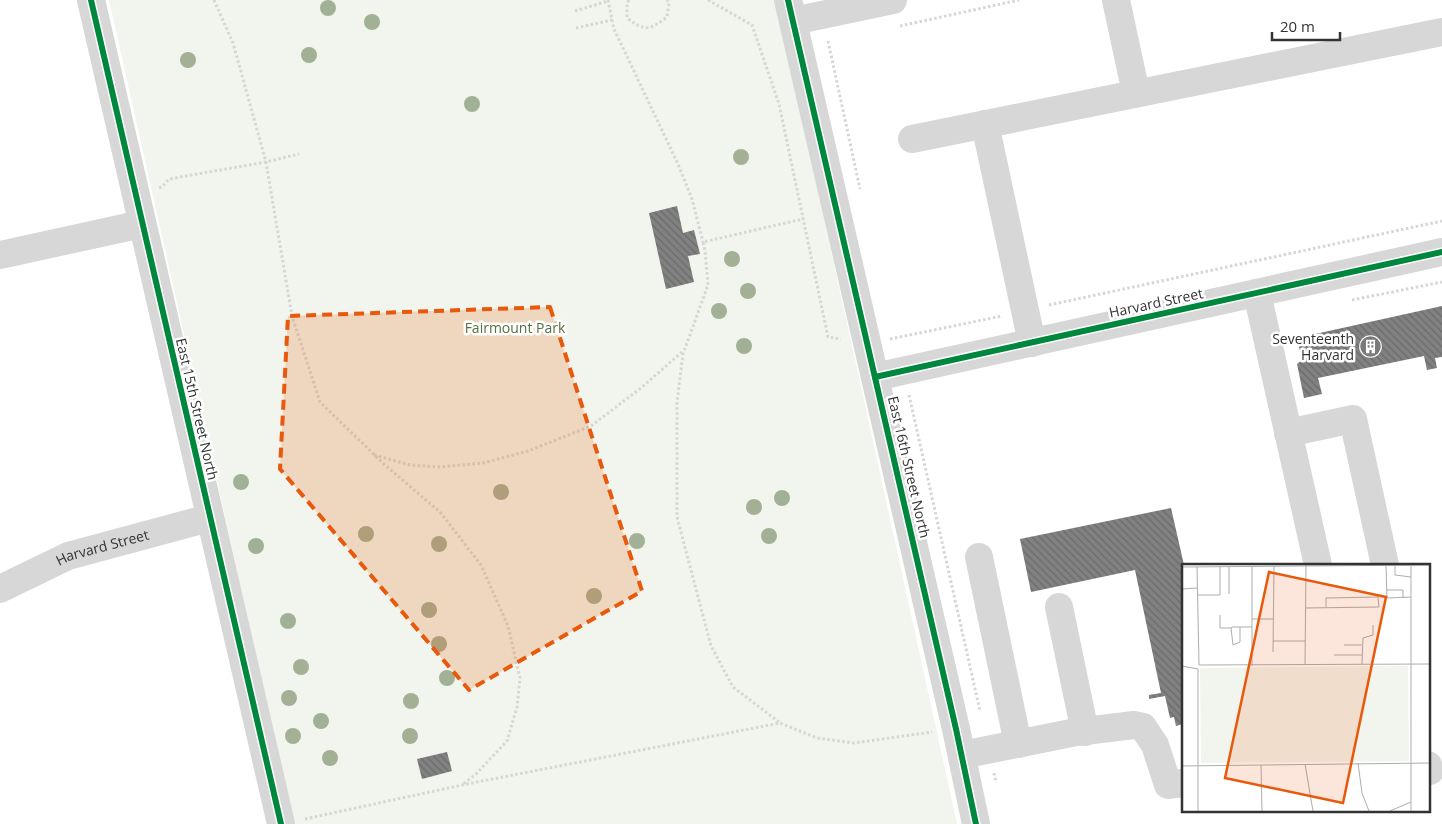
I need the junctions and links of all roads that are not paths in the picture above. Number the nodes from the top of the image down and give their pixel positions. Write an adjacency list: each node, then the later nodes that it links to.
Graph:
1 (90, 0): 9 (street, East 15th Street North)
2 (893, 0): 4 (street)
3 (1116, 0): 6 (street)
4 (791, 10): 14 (street, East 16th Street North)
5 (1442, 32): 6 (street)
6 (1136, 93): 7 (street)
7 (985, 124): 8 (street); 13 (street)
8 (912, 139)
9 (142, 224): 11 (street); 16 (street, East 15th Street North)
10 (1442, 252): 12 (street, Harvard Street)
11 (0, 254)
12 (1256, 293): 13 (street, Harvard Street); 15 (street)
13 (1032, 343): 14 (street, Harvard Street)
14 (875, 377): 23 (street, East 16th Street North)
15 (1288, 433): 18 (street); 19 (street)
16 (209, 518): 20 (street, Harvard Street); 26 (street, East 15th Street North)
17 (979, 557): 24 (street)
18 (1318, 564)
19 (1385, 564)
20 (0, 590)
21 (1059, 607): 22 (street)
22 (1086, 732): 24 (street); 25 (street)
23 (959, 742): 24 (street); 27 (street, East 16th Street North)
24 (1018, 744)
25 (1182, 783)
26 (291, 822)
27 (976, 824)

